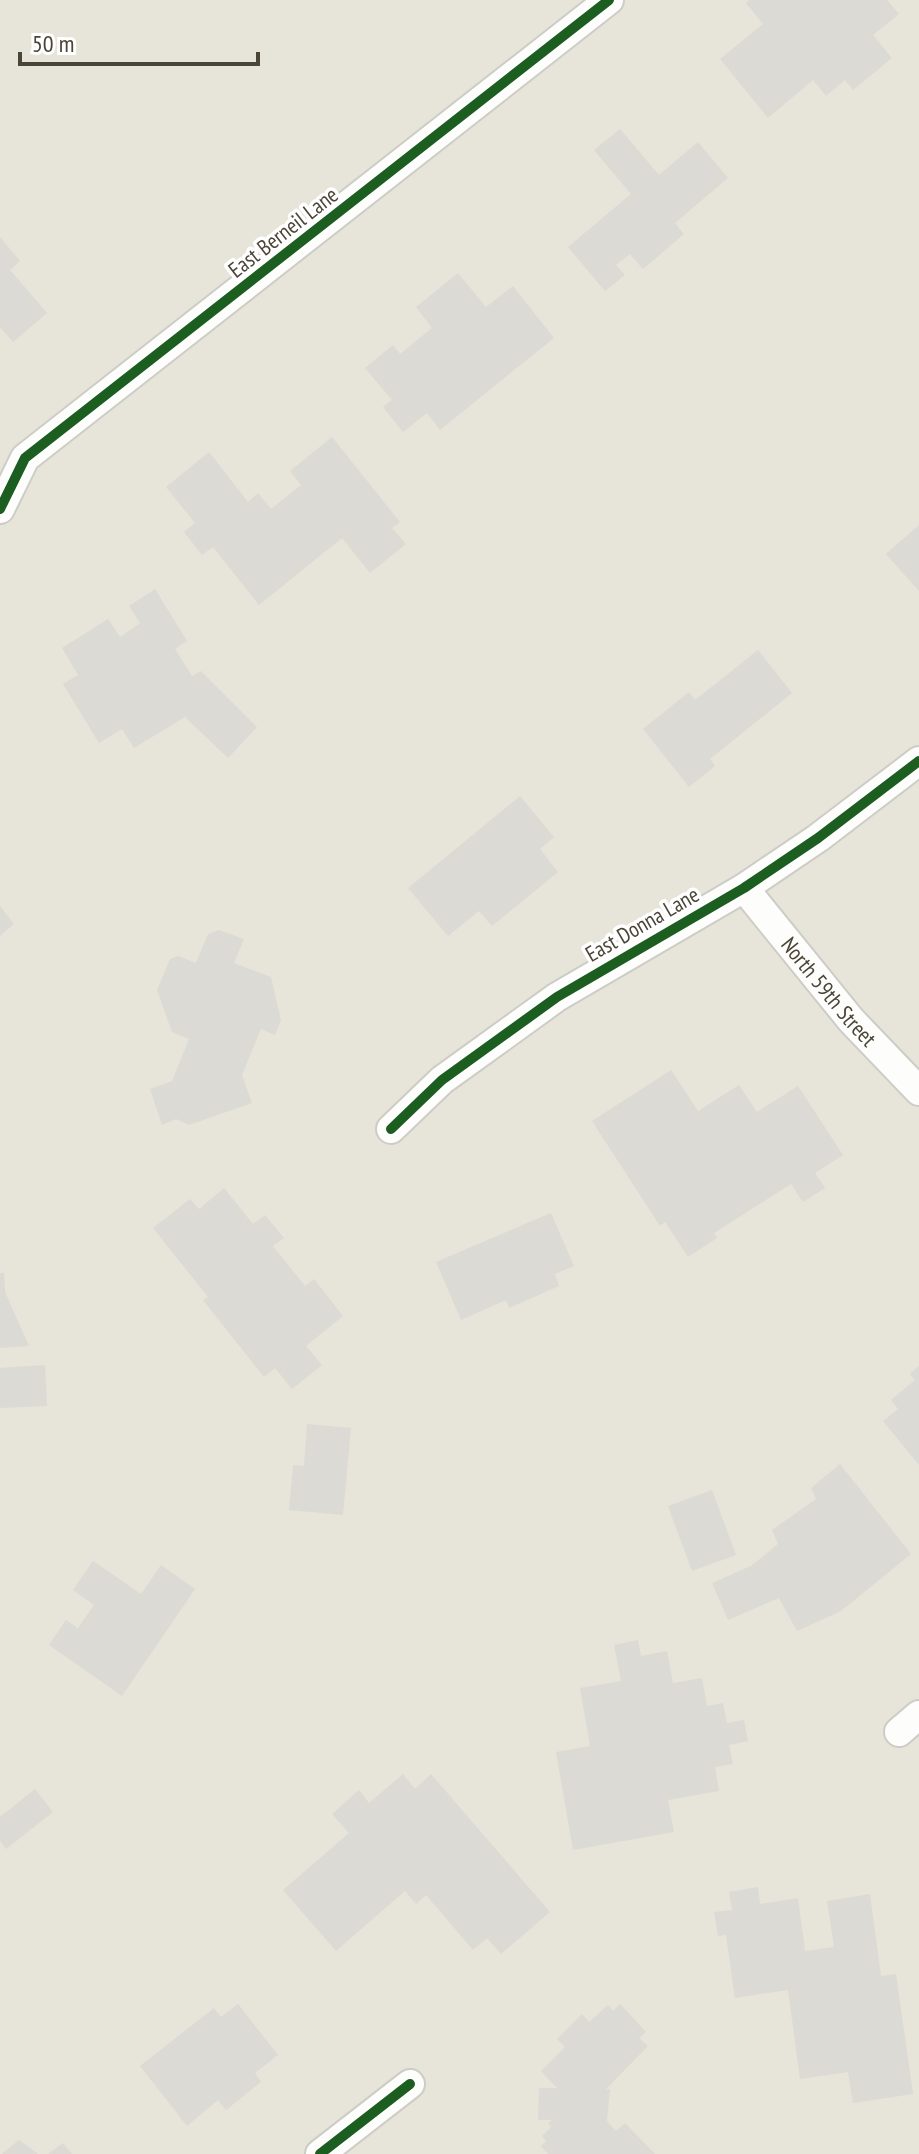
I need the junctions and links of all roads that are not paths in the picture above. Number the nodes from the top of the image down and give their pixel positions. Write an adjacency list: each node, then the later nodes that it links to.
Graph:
1 (609, 0): 2 (street, East Berneil Lane)
2 (0, 509)
3 (919, 761): 4 (street, East Donna Lane)
4 (744, 888): 5 (street, North 59th Street); 6 (street, East Donna Lane)
5 (919, 1091)
6 (391, 1129)
7 (410, 2084): 8 (street)
8 (320, 2154)

